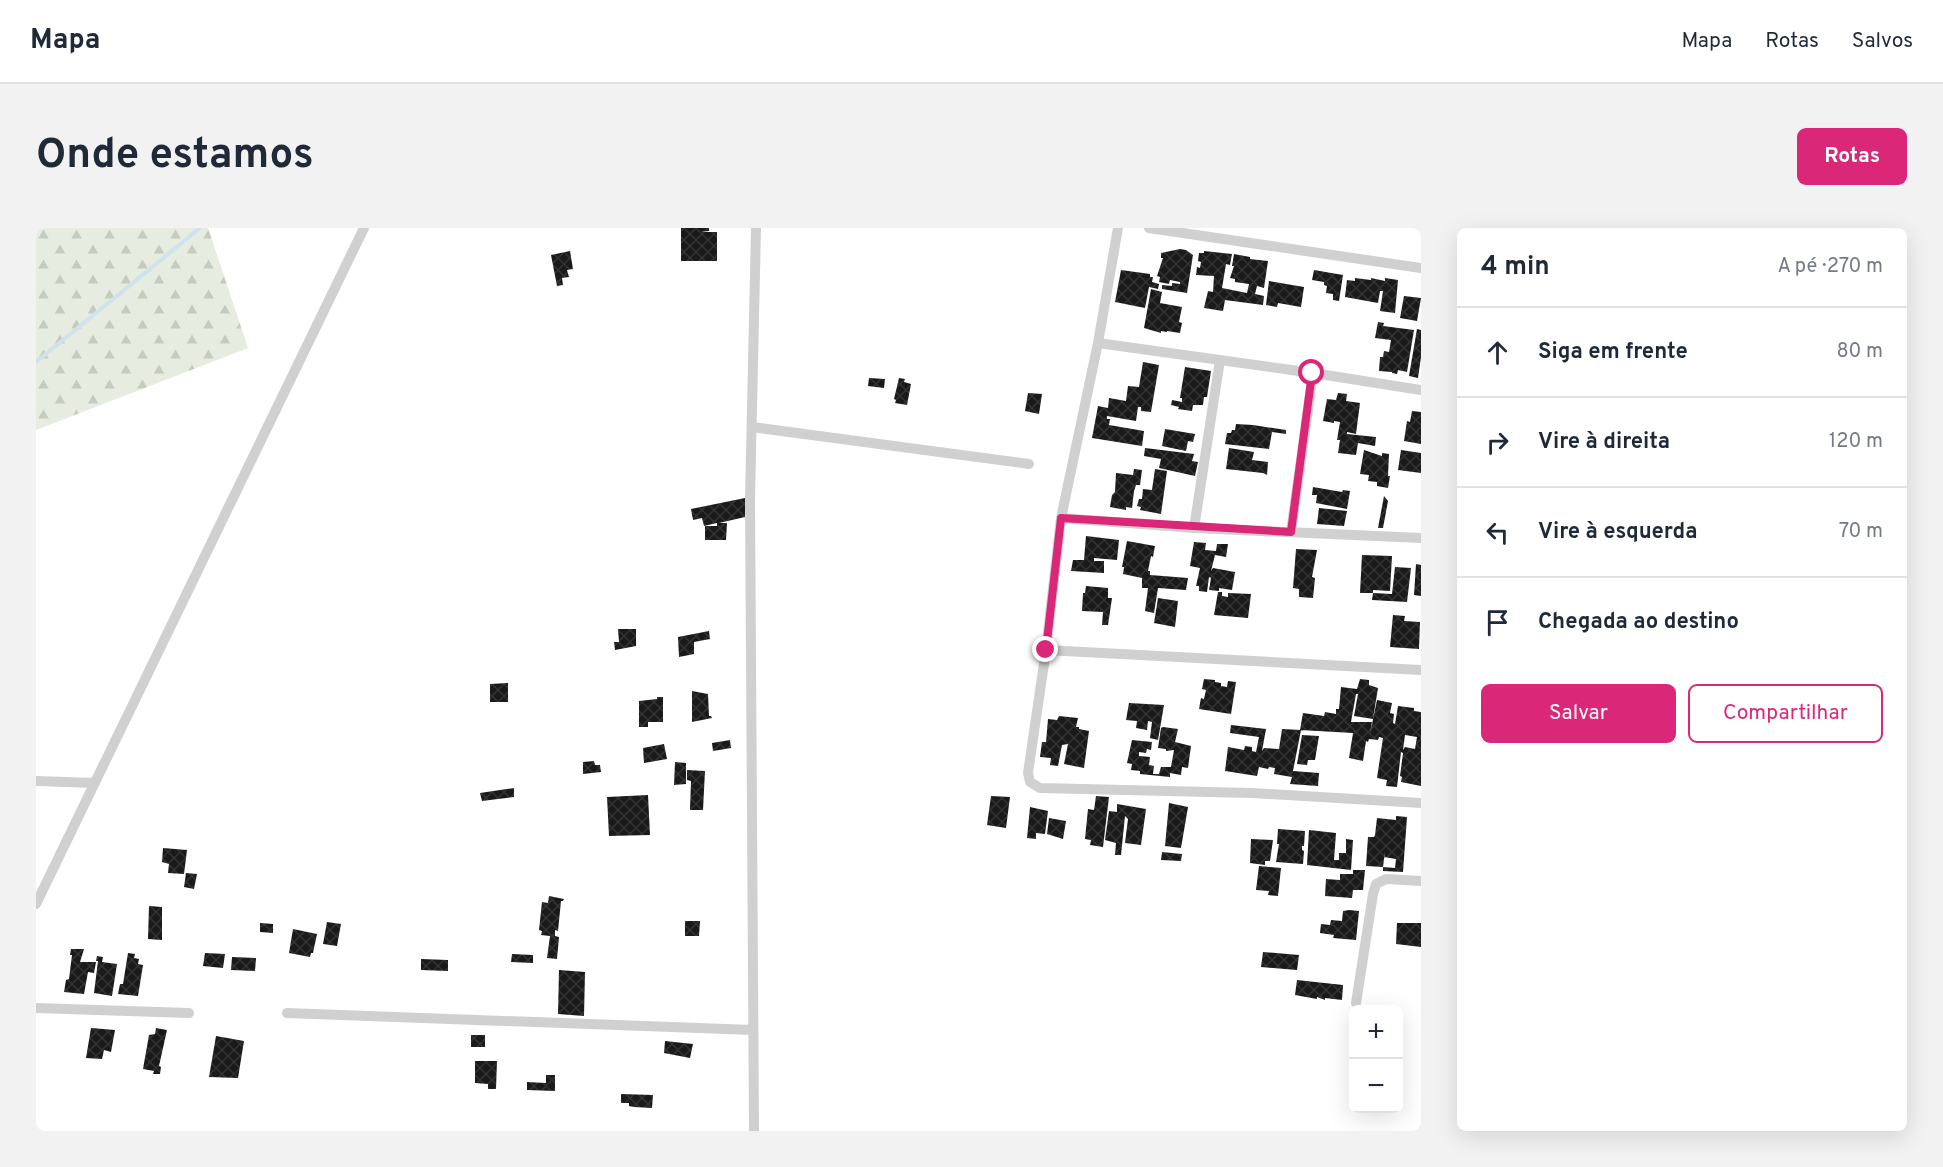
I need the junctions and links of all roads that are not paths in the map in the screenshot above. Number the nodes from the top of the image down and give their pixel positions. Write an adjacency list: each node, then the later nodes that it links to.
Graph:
1 (364, 228): 19 (street)
2 (756, 228): 10 (street)
3 (1118, 228): 6 (street)
4 (1149, 228): 5 (street)
5 (1421, 268)
6 (1098, 344): 7 (street); 12 (street)
7 (1220, 360): 8 (street); 13 (street)
8 (1312, 373): 9 (street); 14 (street)
9 (1421, 390)
10 (752, 427): 11 (street); 27 (street)
11 (1029, 464)
12 (1061, 518): 13 (street); 16 (street)
13 (1194, 528): 14 (street)
14 (1291, 532): 15 (street)
15 (1421, 538)
16 (1046, 650): 17 (street); 20 (street)
17 (1421, 670)
18 (36, 782): 19 (street)
19 (95, 783): 22 (street)
20 (1421, 803)
21 (1421, 881): 23 (street)
22 (36, 904)
23 (1356, 1003)
24 (36, 1008): 25 (street)
25 (189, 1013)
26 (287, 1013): 27 (street)
27 (753, 1030): 28 (street)
28 (754, 1131)

